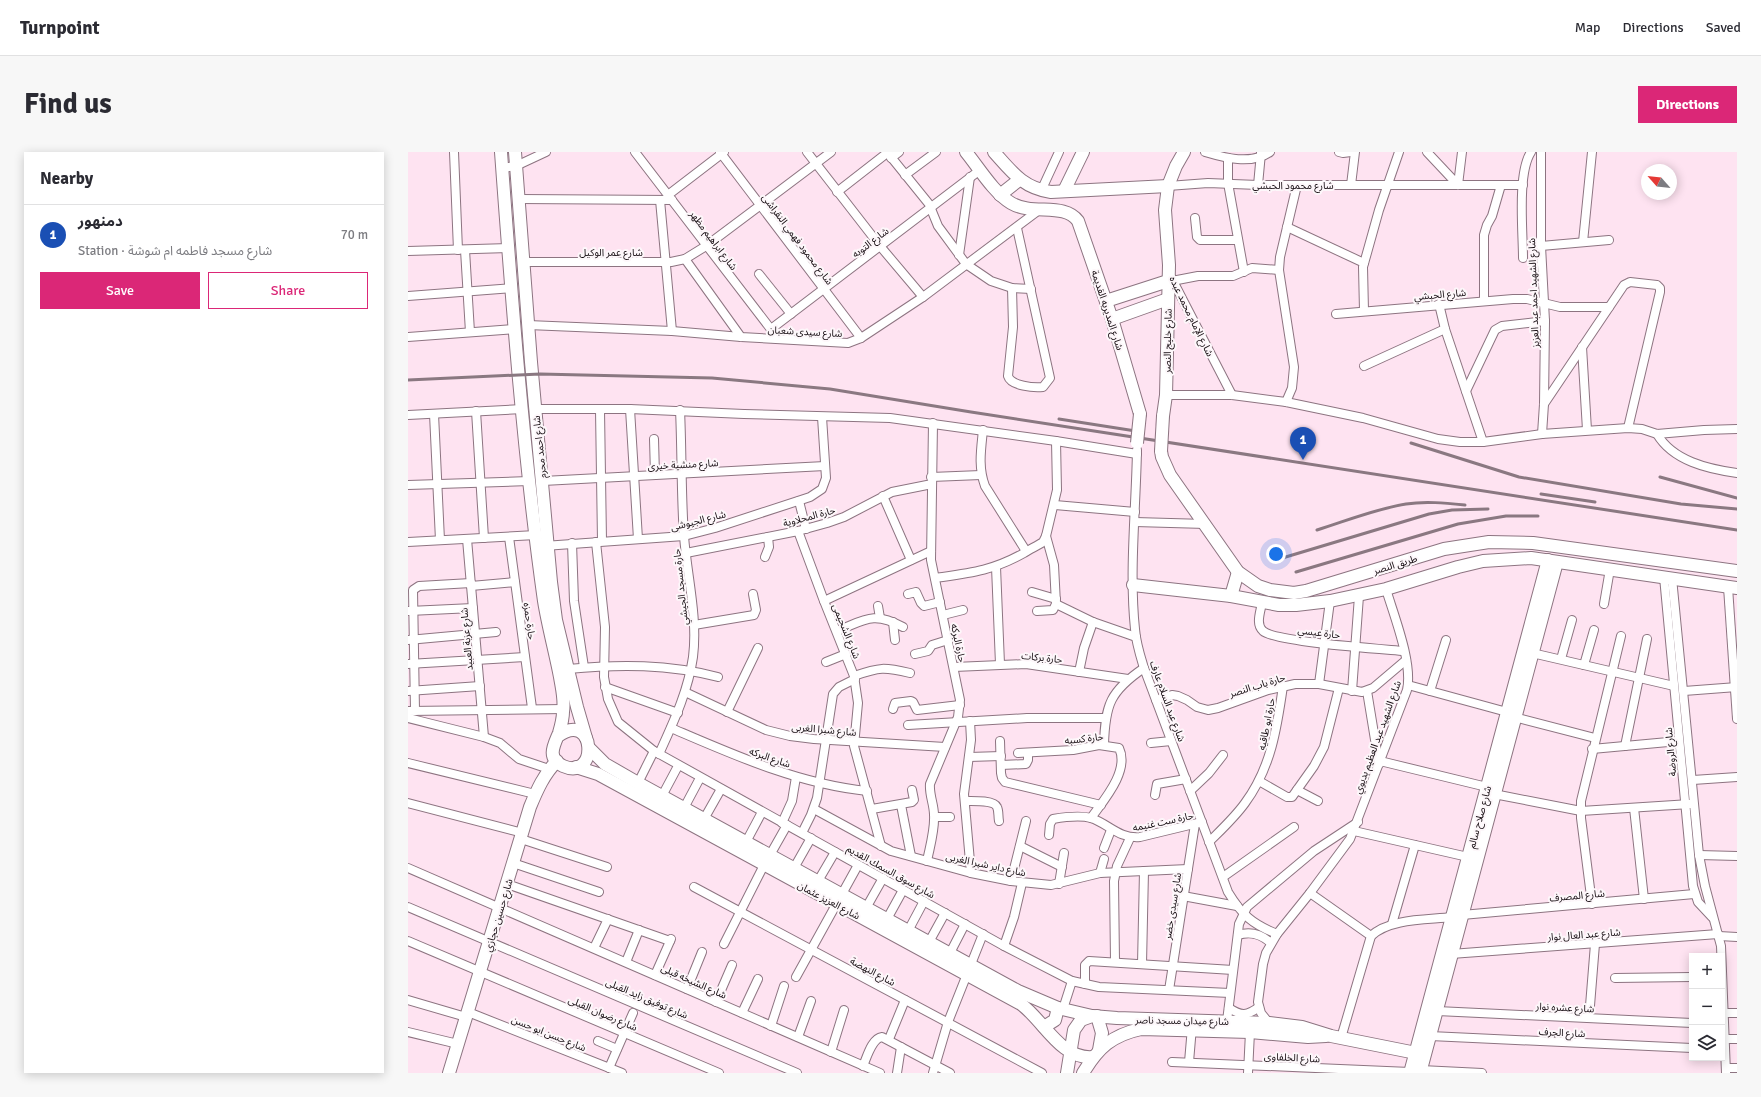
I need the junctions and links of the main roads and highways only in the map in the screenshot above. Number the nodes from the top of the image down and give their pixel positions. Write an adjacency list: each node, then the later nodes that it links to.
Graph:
1 (501, 152): 18 (main road, شارع احمد محرم)
2 (515, 152): 18 (main road, شارع احمد محرم)
3 (966, 152): 10 (main road)
4 (995, 152): 7 (main road)
5 (1083, 152): 9 (main road)
6 (1184, 152): 8 (main road, شارع الإمام محمد عبده)
7 (1019, 180): 9 (main road, شارع محمود الحبشي); 10 (main road)
8 (1168, 186): 9 (main road, شارع محمود الحبشي); 11 (main road, شارع الإمام محمد عبده)
9 (1064, 191)
10 (1000, 195): 14 (main road, شارع المديريه القديمة)
11 (1169, 265): 12 (main road, شارع خليج النصر)
12 (1170, 281): 13 (main road, شارع خليج النصر); 14 (main road)
13 (1168, 299): 15 (main road); 16 (main road, شارع خليج النصر)
14 (1106, 301): 15 (main road, شارع المديريه القديمة)
15 (1112, 319): 17 (main road, شارع المديريه القديمة, bridge)
16 (1163, 416): 25 (main road, طريق النصر, bridge)
17 (1137, 448)
18 (540, 542): 30 (main road, شارع احمد محرم); 31 (main road, شارع احمد محرم)
19 (1480, 543): 20 (main road, طريق النصر); 21 (main road); 24 (main road, طريق النصر)
20 (1454, 547): 23 (main road); 25 (main road, طريق النصر)
21 (1483, 561): 22 (main road, طريق النصر); 23 (main road, طريق النصر)
22 (1553, 561): 27 (main road, طريق النصر); 29 (main road, شارع صلاح سالم); 29 (main road, شارع صلاح سالم)
23 (1458, 567): 28 (main road, طريق النصر)
24 (1737, 571)
25 (1238, 572): 28 (main road)
26 (1133, 585): 28 (main road, طريق النصر)
27 (1732, 587)
28 (1231, 596)
29 (1511, 714): 34 (main road, شارع صلاح سالم)
30 (558, 736): 31 (main road); 32 (main road)
31 (588, 744): 33 (main road); 35 (main road, شارع العزيز عثمان)
32 (553, 765): 33 (main road); 50 (main road, شارع حسين حجازي)
33 (576, 767): 35 (main road, شارع العزيز عثمان)
34 (1490, 791): 38 (main road, شارع صلاح سالم); 38 (main road, شارع صلاح سالم)
35 (706, 824): 36 (main road, شارع العزيز عثمان); 36 (main road, شارع العزيز عثمان)
36 (767, 860): 37 (main road, شارع العزيز عثمان); 37 (main road, شارع العزيز عثمان)
37 (839, 899): 39 (main road, شارع العزيز عثمان); 39 (main road, شارع العزيز عثمان)
38 (1457, 916): 47 (main road, شارع صلاح سالم); 49 (main road, شارع صلاح سالم)
39 (968, 969): 40 (main road, شارع العزيز عثمان); 44 (main road, شارع العزيز عثمان)
40 (1035, 999): 41 (main road, شارع ميدان مسجد ناصر)
41 (1061, 1008): 42 (main road, شارع ميدان مسجد ناصر); 44 (main road)
42 (1094, 1016): 43 (main road, شارع ميدان مسجد ناصر); 46 (main road); 48 (main road)
43 (1192, 1025): 45 (main road, شارع ميدان مسجد ناصر); 45 (main road, شارع ميدان مسجد ناصر); 48 (main road, شارع ميدان مسجد ناصر)
44 (1044, 1027): 46 (main road, شارع العزيز عثمان)
45 (1336, 1037): 47 (main road, شارع ميدان مسجد ناصر)
46 (1070, 1052): 48 (main road); 51 (main road)
47 (1416, 1053): 49 (main road, شارع صلاح سالم)
48 (1096, 1054): 52 (main road)
49 (1415, 1072)
50 (449, 1073)
51 (1067, 1073)
52 (1083, 1073)

